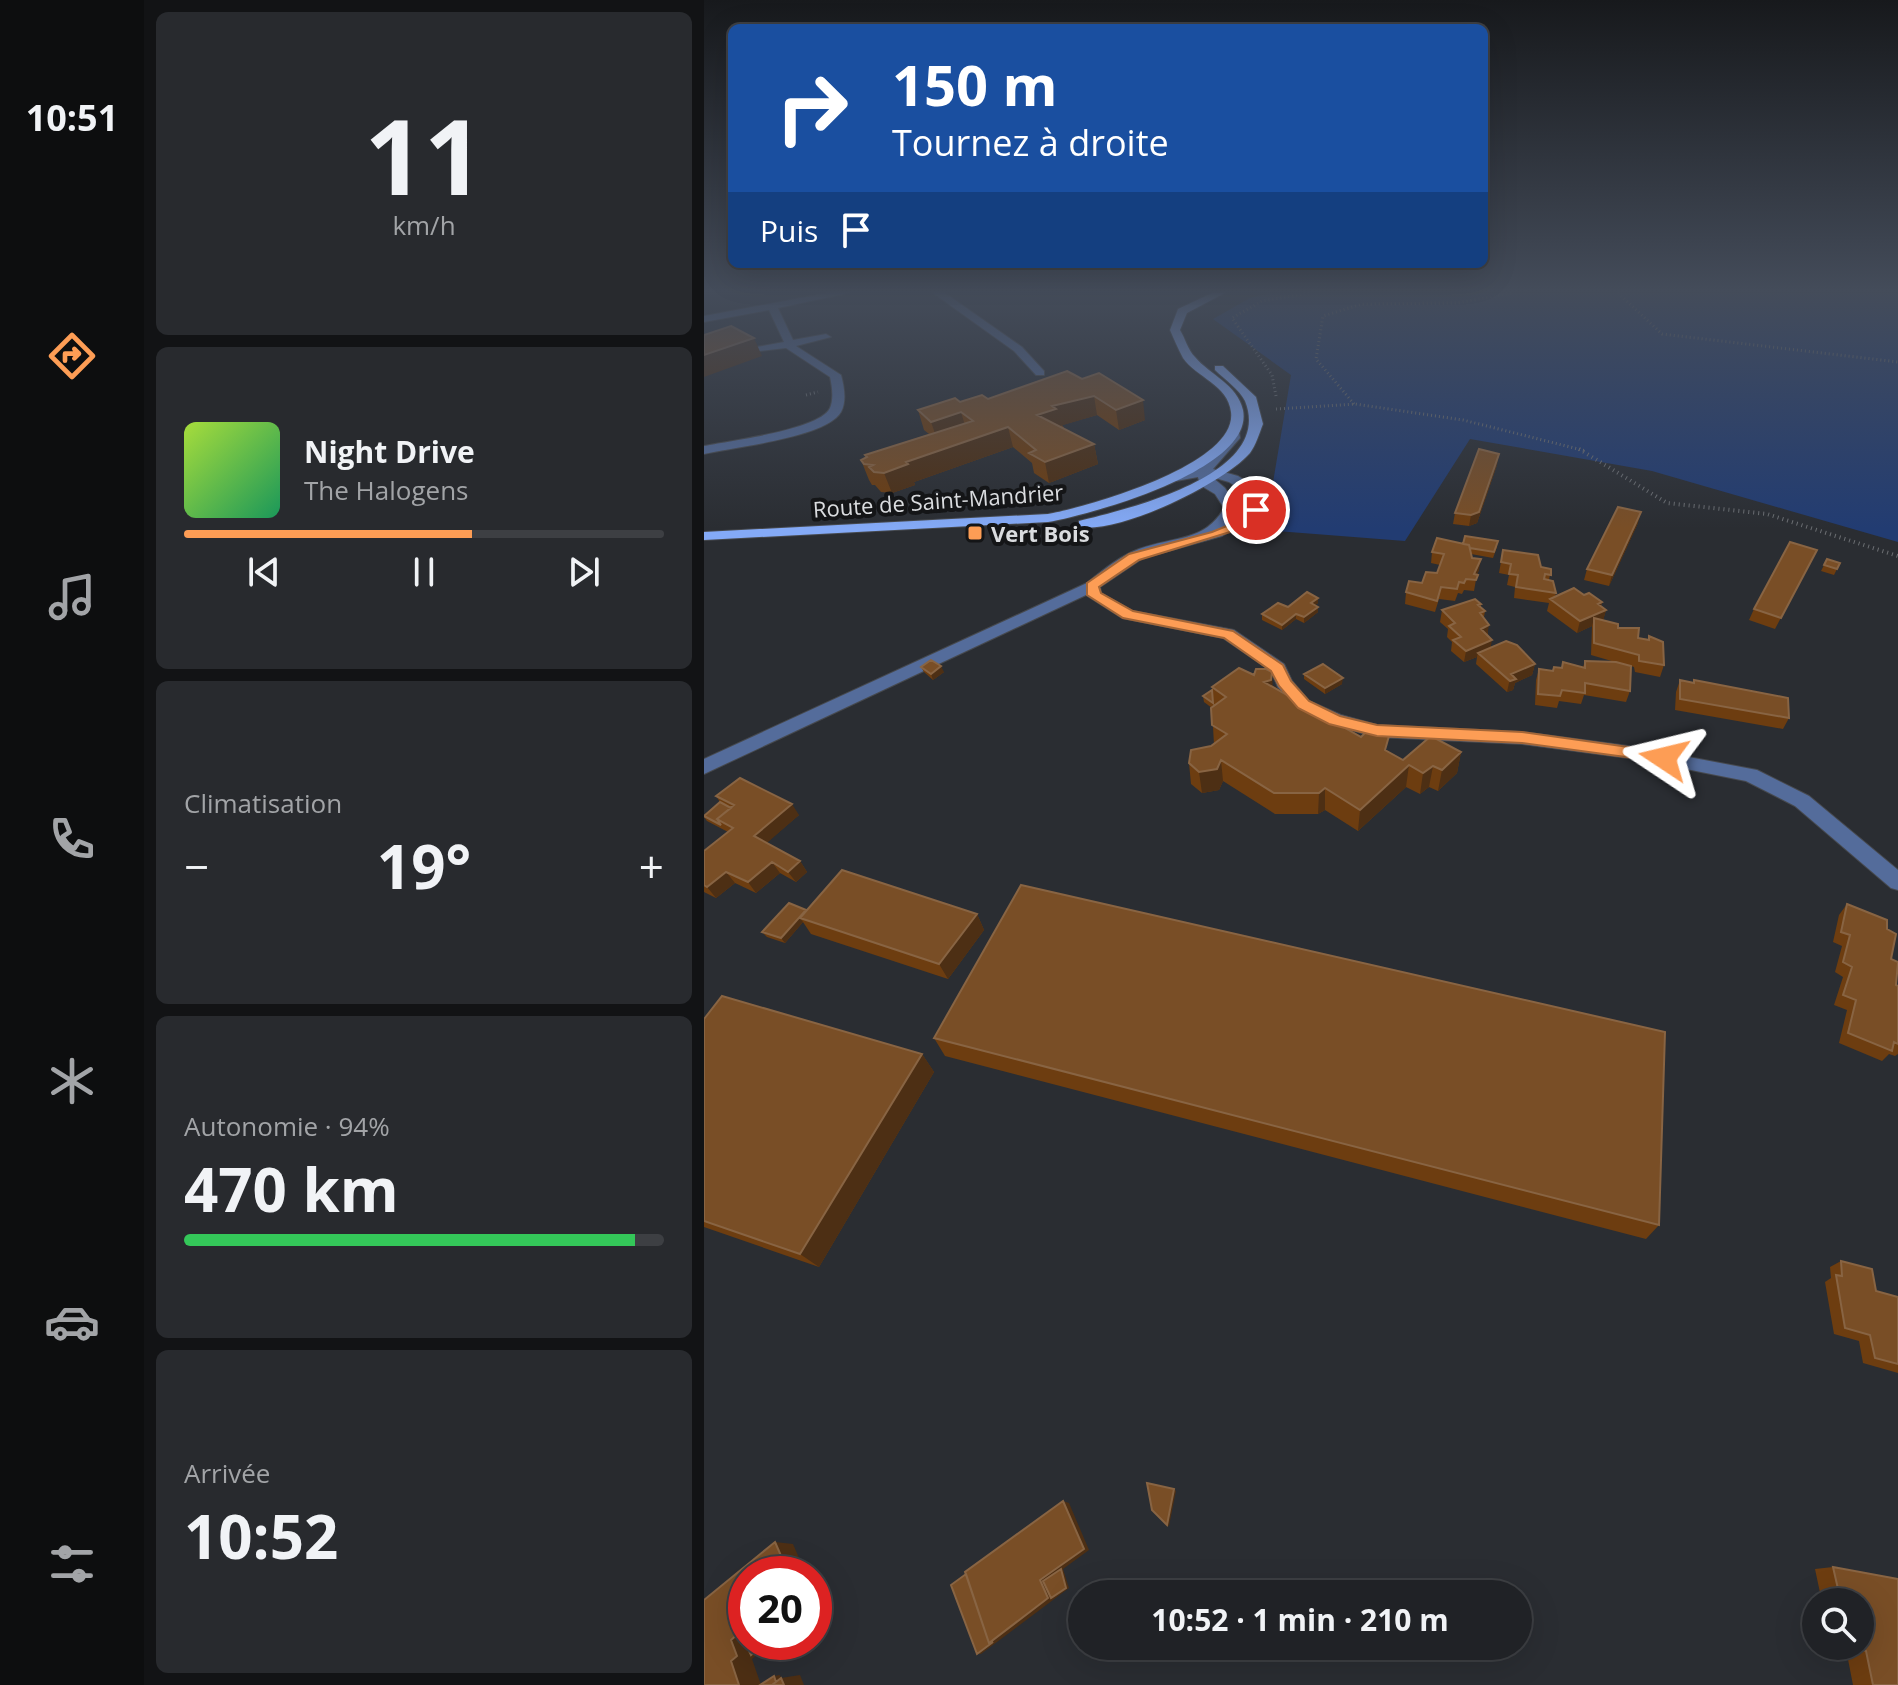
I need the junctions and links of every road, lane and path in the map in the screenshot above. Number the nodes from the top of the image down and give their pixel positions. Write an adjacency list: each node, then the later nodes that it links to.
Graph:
1 (829, 372): 10 (lane)
2 (1205, 372): 9 (main road)
3 (1222, 372): 8 (main road)
4 (1270, 372): 7 (path)
5 (1327, 372): 6 (path)
6 (1355, 404): 7 (path); 16 (path)
7 (1278, 409): 8 (path)
8 (1259, 410): 11 (main road, Route de Saint-Mandrier)
9 (1234, 428): 11 (lane); 12 (main road, Route de Saint-Mandrier)
10 (704, 450)
11 (1210, 475): 12 (lane); 14 (lane); 14 (lane); 15 (main road, Route de Saint-Mandrier)
12 (1176, 477): 13 (main road, Route de Saint-Mandrier)
13 (704, 536)
14 (1189, 542): 17 (lane)
15 (704, 544)
16 (1898, 556)
17 (1092, 586): 18 (lane); 19 (lane)
18 (704, 767)
19 (1898, 882)

